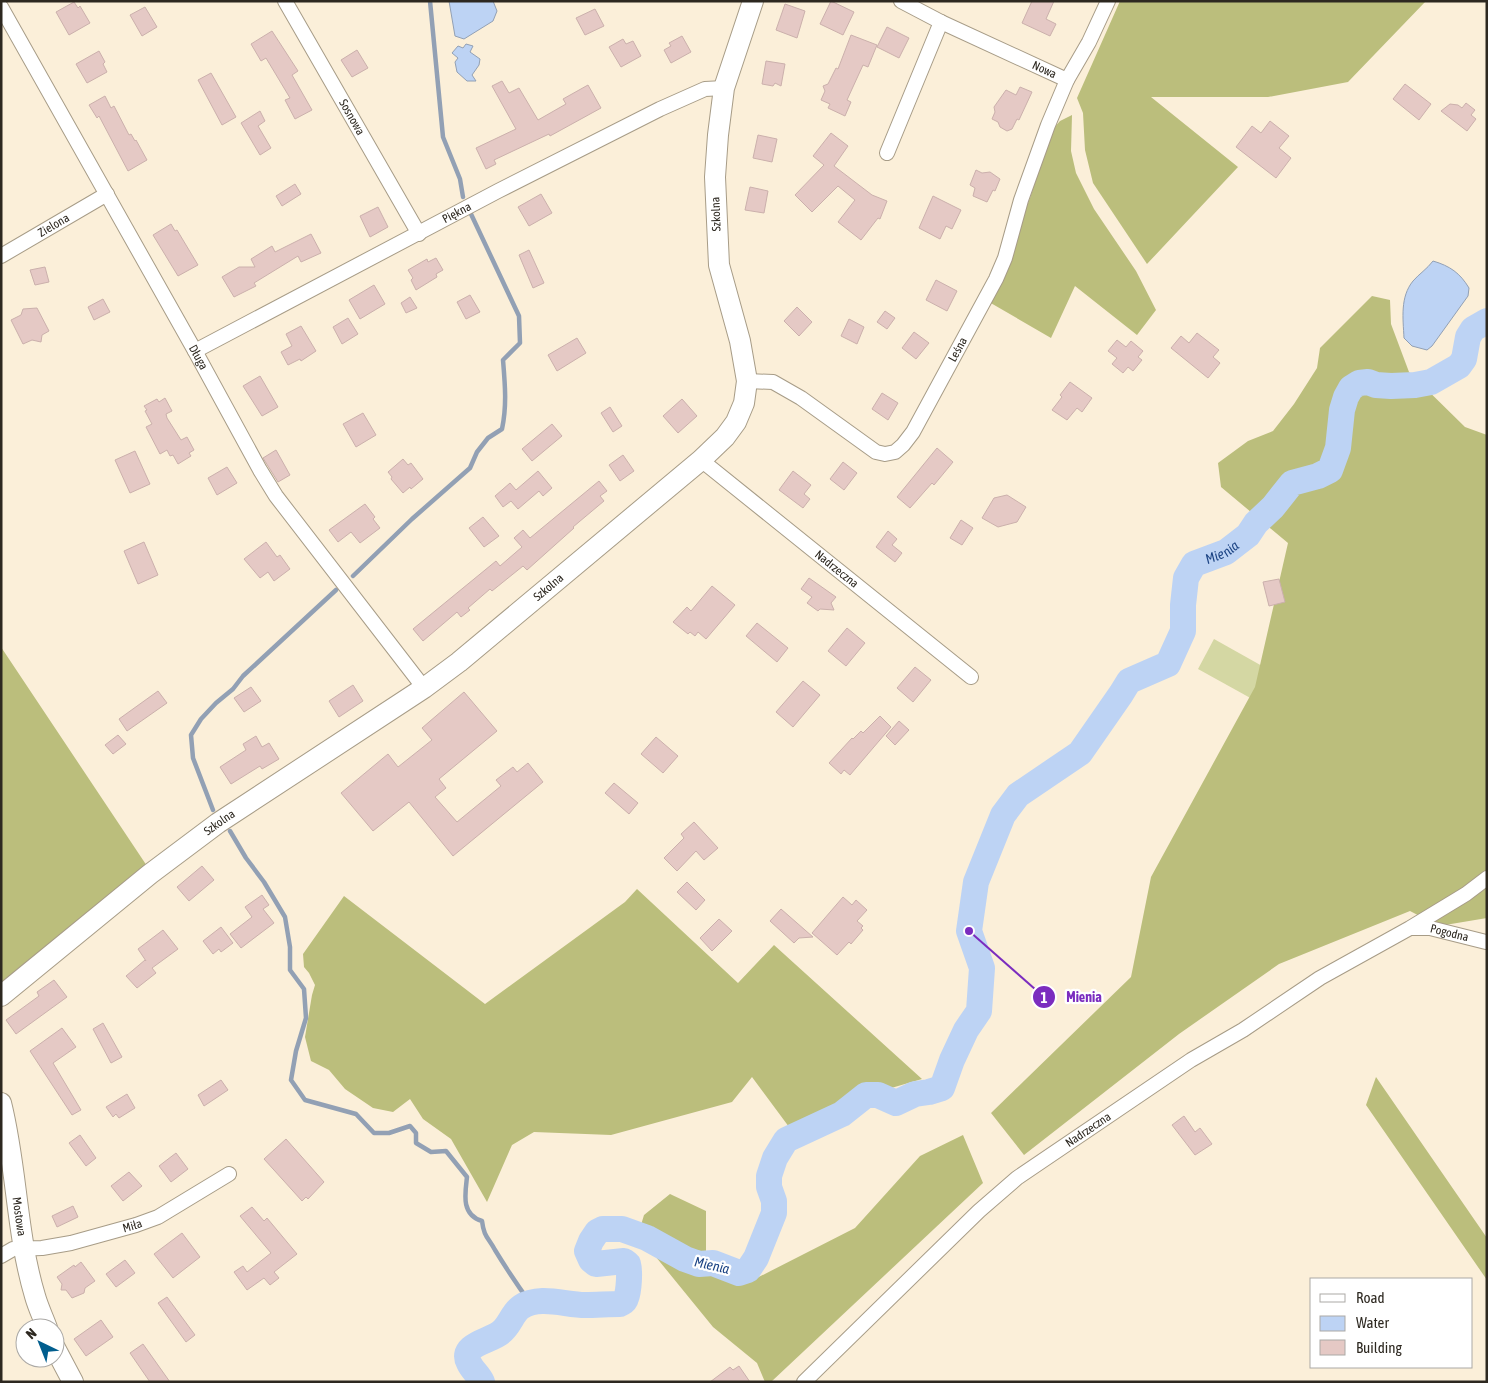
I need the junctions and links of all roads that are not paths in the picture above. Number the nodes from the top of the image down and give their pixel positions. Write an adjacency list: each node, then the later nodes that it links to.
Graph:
1 (284, 1): 11 (street, Sosnowa)
2 (753, 1): 8 (street, Szkolna)
3 (901, 1): 6 (street, Nowa)
4 (1108, 1): 7 (street, Nowa)
5 (1, 7): 10 (street, Długa)
6 (941, 22): 7 (street, Nowa); 9 (street)
7 (1067, 80): 14 (street, Leśna)
8 (724, 88): 11 (street, Piękna); 14 (street, Szkolna)
9 (887, 153)
10 (107, 194): 12 (street, Zielona); 13 (street, Długa)
11 (419, 234): 13 (street, Piękna)
12 (1, 256)
13 (195, 351): 17 (street, Długa)
14 (748, 381): 15 (street, Szkolna)
15 (701, 460): 16 (street, Nadrzeczna); 17 (street, Szkolna)
16 (971, 678)
17 (424, 688): 21 (street, Szkolna)
18 (1487, 878): 19 (street, Nadrzeczna)
19 (1410, 928): 20 (street, Pogodna); 29 (street, Nadrzeczna)
20 (1486, 942)
21 (1, 996)
22 (1, 1103): 24 (street, Mostowa)
23 (230, 1174): 24 (street, Miła)
24 (24, 1249): 25 (street, Miła); 26 (street, Mostowa)
25 (1, 1256)
26 (43, 1318)
27 (65, 1367): 28 (street)
28 (73, 1382)
29 (804, 1382)

